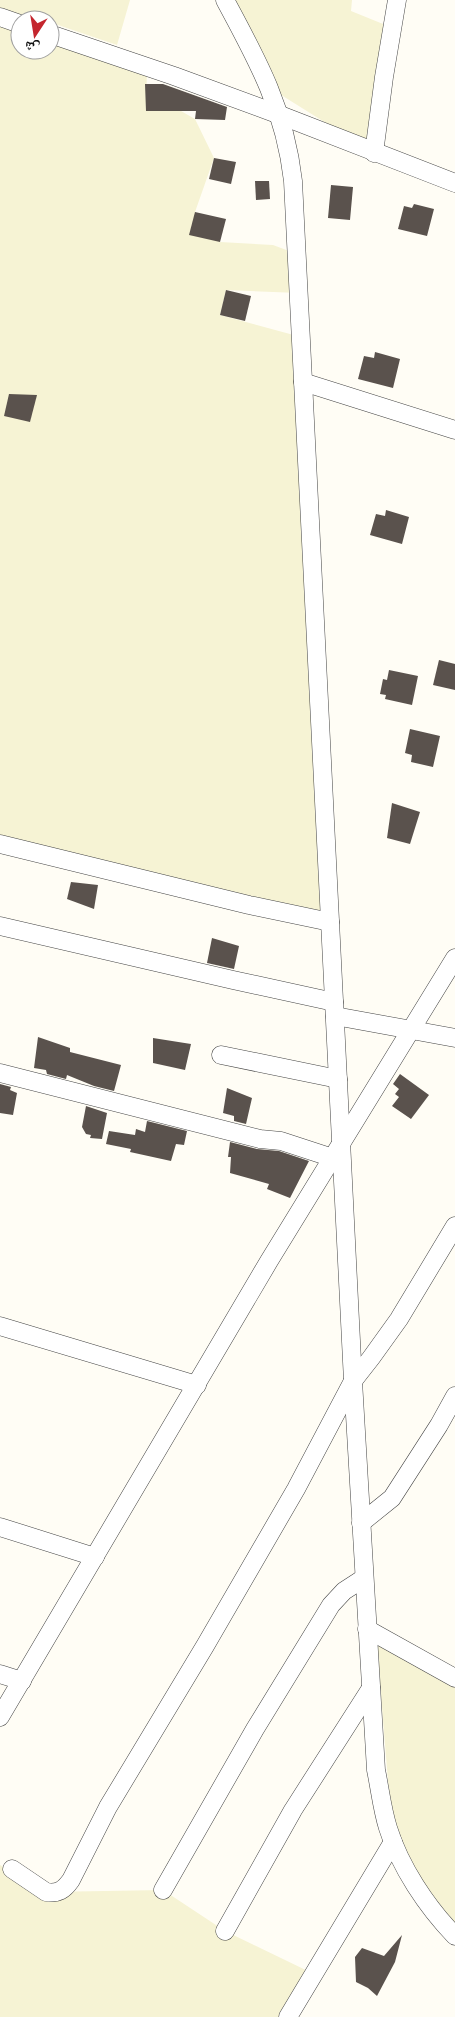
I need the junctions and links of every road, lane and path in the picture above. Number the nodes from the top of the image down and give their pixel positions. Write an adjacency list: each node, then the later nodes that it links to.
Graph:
1 (225, 0): 4 (street)
2 (397, 0): 5 (street)
3 (60, 37): 4 (street)
4 (280, 114): 5 (street); 7 (street)
5 (374, 153): 6 (street)
6 (455, 183)
7 (302, 382): 8 (street); 10 (street)
8 (455, 430)
9 (0, 844): 10 (street)
10 (330, 922): 13 (street)
11 (0, 926): 13 (street)
12 (455, 958): 14 (street)
13 (334, 1008): 14 (street); 18 (street)
14 (412, 1030): 15 (street); 19 (street)
15 (455, 1038)
16 (221, 1055): 18 (street)
17 (0, 1073): 19 (street)
18 (338, 1079): 19 (street)
19 (337, 1151): 22 (street); 23 (street)
20 (455, 1226): 22 (street)
21 (0, 1326): 23 (street)
22 (353, 1381): 25 (street); 36 (street)
23 (197, 1385): 27 (street)
24 (455, 1396): 25 (street)
25 (361, 1523): 28 (street)
26 (0, 1527): 27 (street)
27 (95, 1557): 32 (street)
28 (364, 1578): 29 (street); 37 (street)
29 (367, 1629): 31 (street); 33 (street)
30 (0, 1674): 32 (street)
31 (455, 1678)
32 (22, 1681): 34 (street)
33 (371, 1688): 35 (street); 38 (street)
34 (0, 1717)
35 (393, 1842): 39 (street); 40 (street)
36 (12, 1869)
37 (163, 1890)
38 (226, 1931)
39 (455, 1936)
40 (288, 2017)

